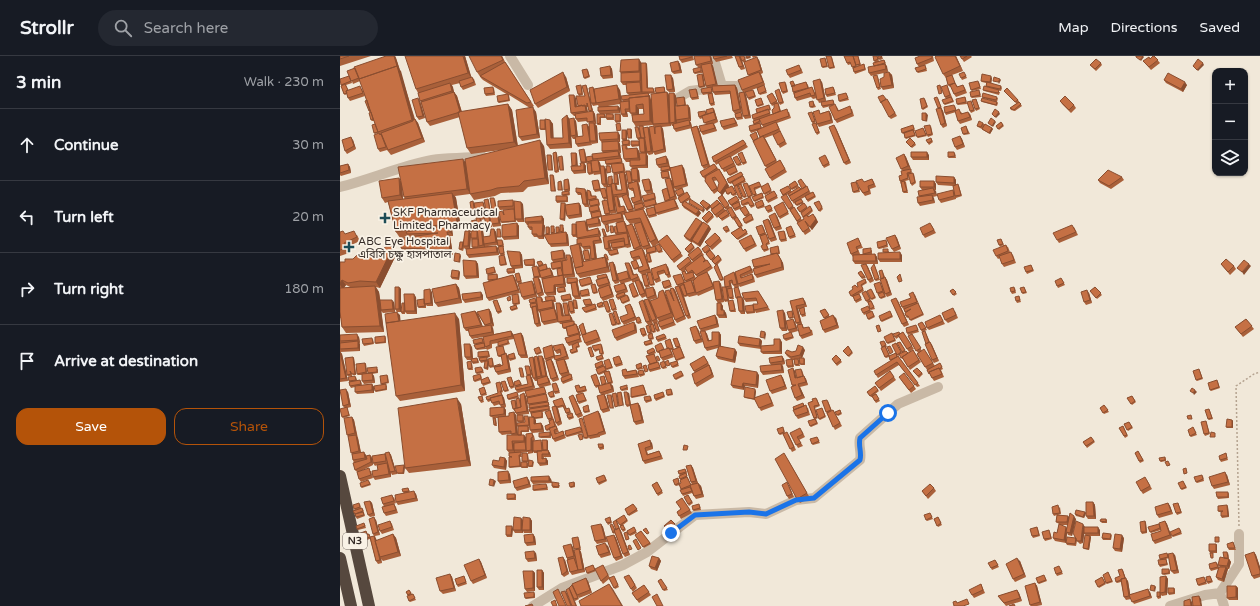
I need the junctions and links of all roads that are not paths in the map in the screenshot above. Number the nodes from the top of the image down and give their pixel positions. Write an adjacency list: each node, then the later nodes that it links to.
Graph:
1 (510, 56): 3 (street)
2 (713, 56): 4 (street)
3 (528, 85)
4 (722, 86): 5 (street); 6 (street)
5 (742, 93)
6 (678, 98)
7 (496, 154): 8 (street)
8 (340, 187)
9 (938, 387): 16 (street)
10 (340, 476): 15 (highway, N3)
11 (1240, 534): 13 (street)
12 (340, 558): 14 (highway, N3)
13 (1220, 593): 17 (street); 18 (street)
14 (351, 606)
15 (369, 606)
16 (533, 606)
17 (1170, 606)
18 (1224, 606)

